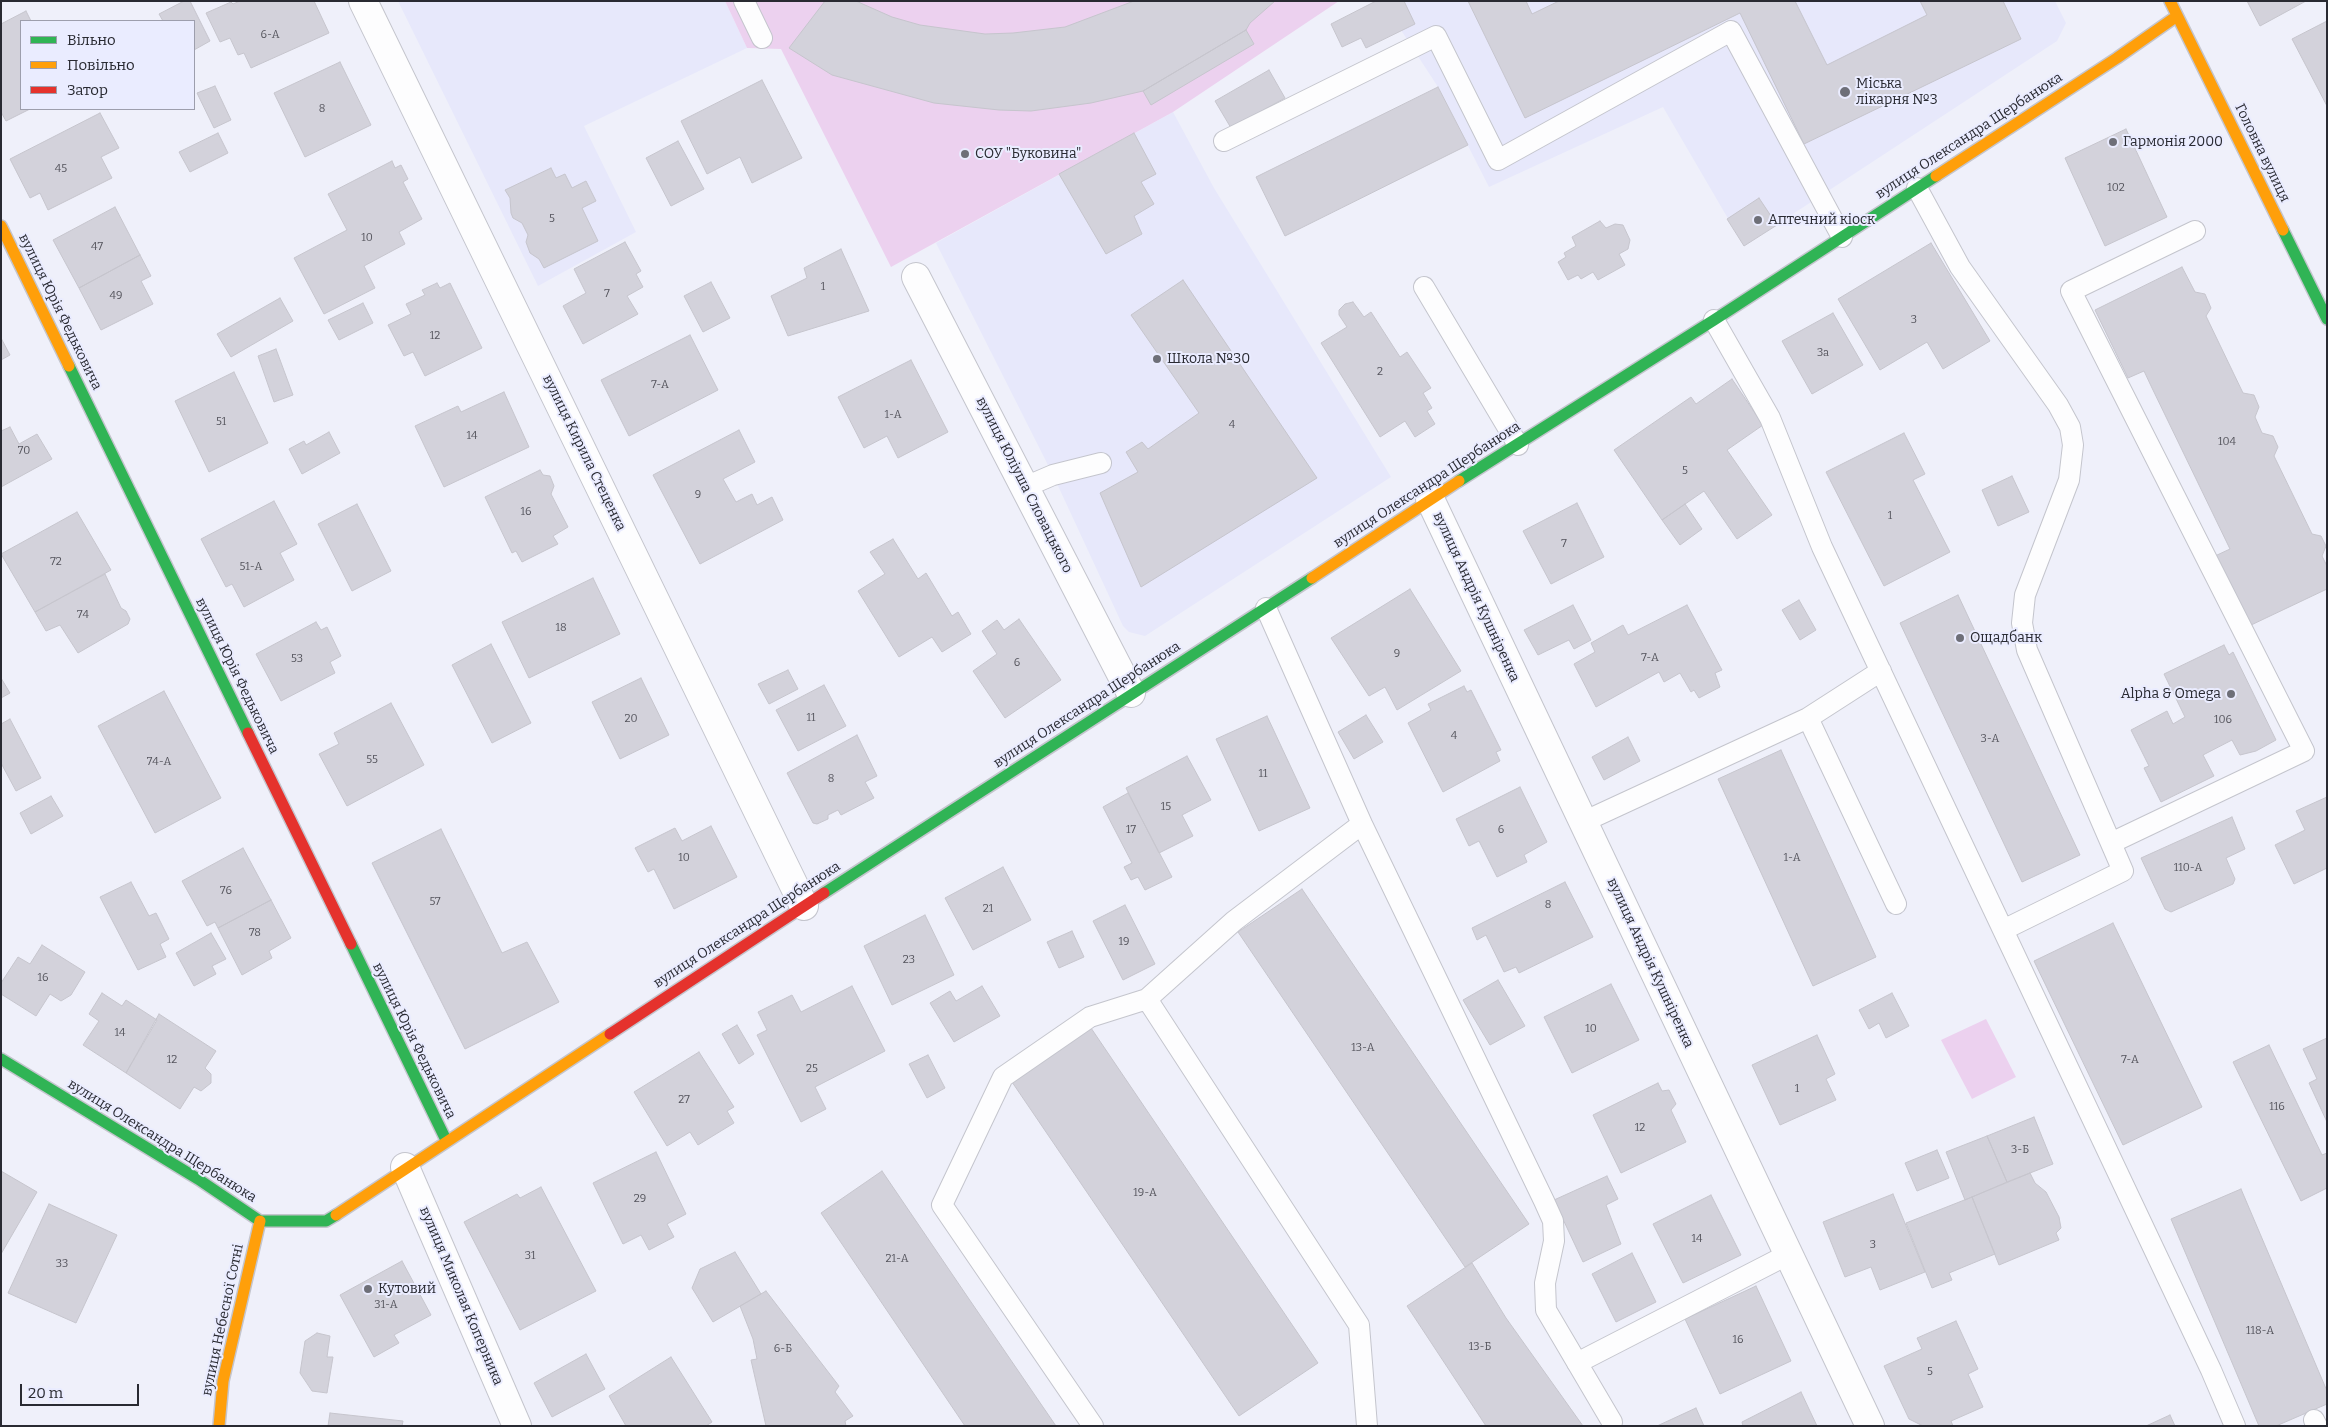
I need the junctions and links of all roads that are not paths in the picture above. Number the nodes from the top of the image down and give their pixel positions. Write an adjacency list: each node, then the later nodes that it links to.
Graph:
1 (364, 1): 27 (street, вулиця Кирила Стеценка)
2 (744, 1): 5 (lane)
3 (2170, 1): 4 (street, Головна вулиця)
4 (2177, 16): 7 (street, вулиця Олександра Щербанюка); 13 (street, Головна вулиця)
5 (762, 38)
6 (1224, 141): 10 (lane)
7 (1917, 188): 10 (street, вулиця Олександра Щербанюка); 25 (lane)
8 (1, 226): 31 (street, вулиця Юрія Федьковича)
9 (2195, 231): 25 (lane)
10 (1842, 237): 14 (street, вулиця Олександра Щербанюка)
11 (916, 277): 17 (street, вулиця Юліуша Словацького)
12 (1424, 287): 15 (lane)
13 (2327, 319)
14 (1714, 320): 15 (street, вулиця Олександра Щербанюка); 20 (lane)
15 (1518, 445): 18 (street, вулиця Олександра Щербанюка)
16 (1101, 463): 17 (lane)
17 (1025, 487): 21 (street, вулиця Юліуша Словацького)
18 (1430, 499): 19 (street, вулиця Олександра Щербанюка); 23 (street, вулиця Андрія Кушніренка)
19 (1266, 608): 21 (street, вулиця Олександра Щербанюка); 24 (lane)
20 (1881, 671): 22 (lane); 28 (lane)
21 (1131, 693): 27 (street, вулиця Олександра Щербанюка)
22 (1808, 718): 23 (lane); 26 (lane)
23 (1583, 822): 34 (street, вулиця Андрія Кушніренка)
24 (1362, 824): 29 (lane); 35 (lane)
25 (2111, 843): 28 (lane)
26 (1896, 904)
27 (804, 906): 31 (street, вулиця Олександра Щербанюка)
28 (2003, 930): 42 (lane)
29 (1147, 999): 39 (lane); 40 (lane)
30 (1, 1059): 33 (street, вулиця Олександра Щербанюка)
31 (446, 1140): 32 (street, вулиця Олександра Щербанюка)
32 (405, 1167): 33 (street, вулиця Олександра Щербанюка); 38 (street, вулиця Миколая Коперника)
33 (260, 1221): 37 (street, вулиця Небесної Сотні)
34 (1789, 1254): 35 (lane); 41 (street, вулиця Андрія Кушніренка)
35 (1577, 1363): 36 (lane)
36 (1612, 1422)
37 (219, 1426)
38 (517, 1426)
39 (1093, 1426)
40 (1367, 1426)
41 (1870, 1426)
42 (2235, 1426)

